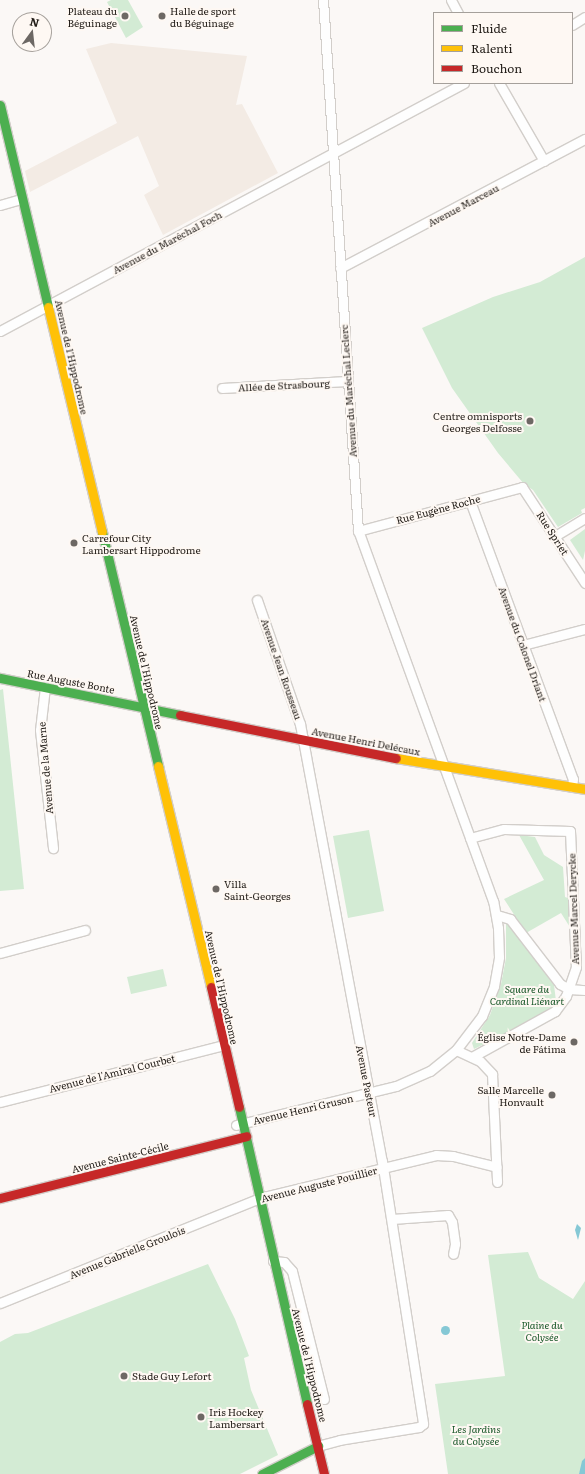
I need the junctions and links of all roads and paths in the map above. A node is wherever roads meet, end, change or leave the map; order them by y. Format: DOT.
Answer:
graph roads {
  1 [pos="323,0"];
  2 [pos="451,0"];
  3 [pos="457,12"];
  4 [pos="585,17"];
  5 [pos="573,23"];
  6 [pos="462,84"];
  7 [pos="500,84"];
  8 [pos="0,105"];
  9 [pos="2,120"];
  10 [pos="0,131"];
  11 [pos="585,139"];
  12 [pos="334,153"];
  13 [pos="544,161"];
  14 [pos="17,200"];
  15 [pos="0,205"];
  16 [pos="340,268"];
  17 [pos="46,307"];
  18 [pos="0,331"];
  19 [pos="347,381"];
  20 [pos="222,388"];
  21 [pos="519,487"];
  22 [pos="470,501"];
  23 [pos="585,518"];
  24 [pos="358,531"];
  25 [pos="555,536"];
  26 [pos="585,583"];
  27 [pos="258,600"];
  28 [pos="585,629"];
  29 [pos="523,645"];
  30 [pos="0,678"];
  31 [pos="45,688"];
  32 [pos="141,706"];
  33 [pos="303,740"];
  34 [pos="444,766"];
  35 [pos="572,787"];
  36 [pos="585,789"];
  37 [pos="470,838"];
  38 [pos="53,848"];
  39 [pos="497,915"];
  40 [pos="85,930"];
  41 [pos="0,953"];
  42 [pos="569,989"];
  43 [pos="585,990"];
  44 [pos="221,1045"];
  45 [pos="456,1050"];
  46 [pos="472,1057"];
  47 [pos="370,1093"];
  48 [pos="0,1102"];
  49 [pos="239,1124"];
  50 [pos="243,1137"];
  51 [pos="497,1167"];
  52 [pos="383,1168"];
  53 [pos="497,1182"];
  54 [pos="0,1198"];
  55 [pos="258,1199"];
  56 [pos="392,1219"];
  57 [pos="453,1254"];
  58 [pos="273,1261"];
  59 [pos="0,1303"];
  60 [pos="324,1399"];
  61 [pos="318,1446"];
  62 [pos="262,1474"];
  63 [pos="324,1474"];
  1 -- 12 [label="street, Avenue du Maréchal Leclerc"];
  2 -- 3 [label="street"];
  4 -- 5 [label="street"];
  6 -- 12 [label="street, Avenue du Maréchal Foch"];
  7 -- 13 [label="street"];
  8 -- 9 [label="main road, Avenue de l'Hippodrome"];
  9 -- 17 [label="main road, Avenue de l'Hippodrome"];
  10 -- 14 [label="main road, Avenue de l'Hippodrome"];
  11 -- 13 [label="street, Avenue Marceau"];
  12 -- 16 [label="street, Avenue du Maréchal Leclerc"];
  12 -- 17 [label="street, Avenue du Maréchal Foch"];
  13 -- 16 [label="street, Avenue Marceau"];
  14 -- 15 [label="street"];
  14 -- 17 [label="main road, Avenue de l'Hippodrome"];
  16 -- 19 [label="street, Avenue du Maréchal Leclerc"];
  17 -- 18 [label="street, Avenue du Maréchal Foch"];
  17 -- 32 [label="main road, Avenue de l'Hippodrome"];
  19 -- 20 [label="street, Allée de Strasbourg"];
  19 -- 24 [label="street, Avenue du Maréchal Leclerc"];
  21 -- 22 [label="street, Rue Eugène Roche"];
  21 -- 25 [label="street, Rue Spriet"];
  22 -- 24 [label="street, Rue Eugène Roche"];
  22 -- 29 [label="street, Avenue du Colonel Driant"];
  23 -- 25 [label="street"];
  24 -- 34 [label="street, Avenue du Maréchal Leclerc"];
  25 -- 26 [label="street, Rue Spriet"];
  27 -- 33 [label="street, Avenue Jean Rousseau"];
  28 -- 29 [label="street"];
  29 -- 35 [label="street, Avenue du Colonel Driant"];
  30 -- 31 [label="main road, Rue Auguste Bonte"];
  31 -- 32 [label="main road, Rue Auguste Bonte"];
  31 -- 38 [label="street, Avenue de la Marne"];
  32 -- 33 [label="main road, Avenue Henri Delécaux"];
  32 -- 44 [label="main road, Avenue de l'Hippodrome"];
  33 -- 34 [label="main road, Avenue Henri Delécaux"];
  33 -- 47 [label="street, Avenue Pasteur"];
  34 -- 35 [label="main road, Avenue Henri Delécaux"];
  34 -- 37 [label="street, Avenue du Maréchal Leclerc"];
  35 -- 36 [label="main road, Avenue Henri Delécaux"];
  37 -- 39 [label="street, Avenue du Maréchal Leclerc"];
  37 -- 42 [label="street, Avenue Marcel Derycke"];
  39 -- 42 [label="street"];
  39 -- 45 [label="street, Avenue Henri Gruson"];
  40 -- 41 [label="street"];
  42 -- 43 [label="street"];
  42 -- 46 [label="street, Avenue Marcel Derycke"];
  44 -- 48 [label="street, Avenue de l'Amiral Courbet"];
  44 -- 49 [label="main road, Avenue de l'Hippodrome"];
  45 -- 46 [label="street"];
  45 -- 47 [label="street, Avenue Henri Gruson"];
  46 -- 51 [label="street"];
  47 -- 49 [label="street, Avenue Henri Gruson"];
  47 -- 52 [label="street, Avenue Pasteur"];
  49 -- 50 [label="main road, Avenue de l'Hippodrome"];
  50 -- 54 [label="main road, Avenue Sainte-Cécile"];
  50 -- 55 [label="main road, Avenue de l'Hippodrome"];
  51 -- 52 [label="street, Avenue Auguste Pouillier"];
  51 -- 53 [label="street"];
  52 -- 55 [label="street, Avenue Auguste Pouillier"];
  52 -- 56 [label="street, Avenue Pasteur"];
  55 -- 58 [label="main road, Avenue de l'Hippodrome"];
  55 -- 59 [label="street, Avenue Gabrielle Groulois"];
  56 -- 57 [label="street"];
  56 -- 61 [label="street, Avenue Pasteur"];
  58 -- 60 [label="street, Avenue de l'Hippodrome"];
  58 -- 61 [label="main road, Avenue de l'Hippodrome"];
  61 -- 62 [label="main road"];
  61 -- 63 [label="main road, Avenue de l'Hippodrome"];
}
